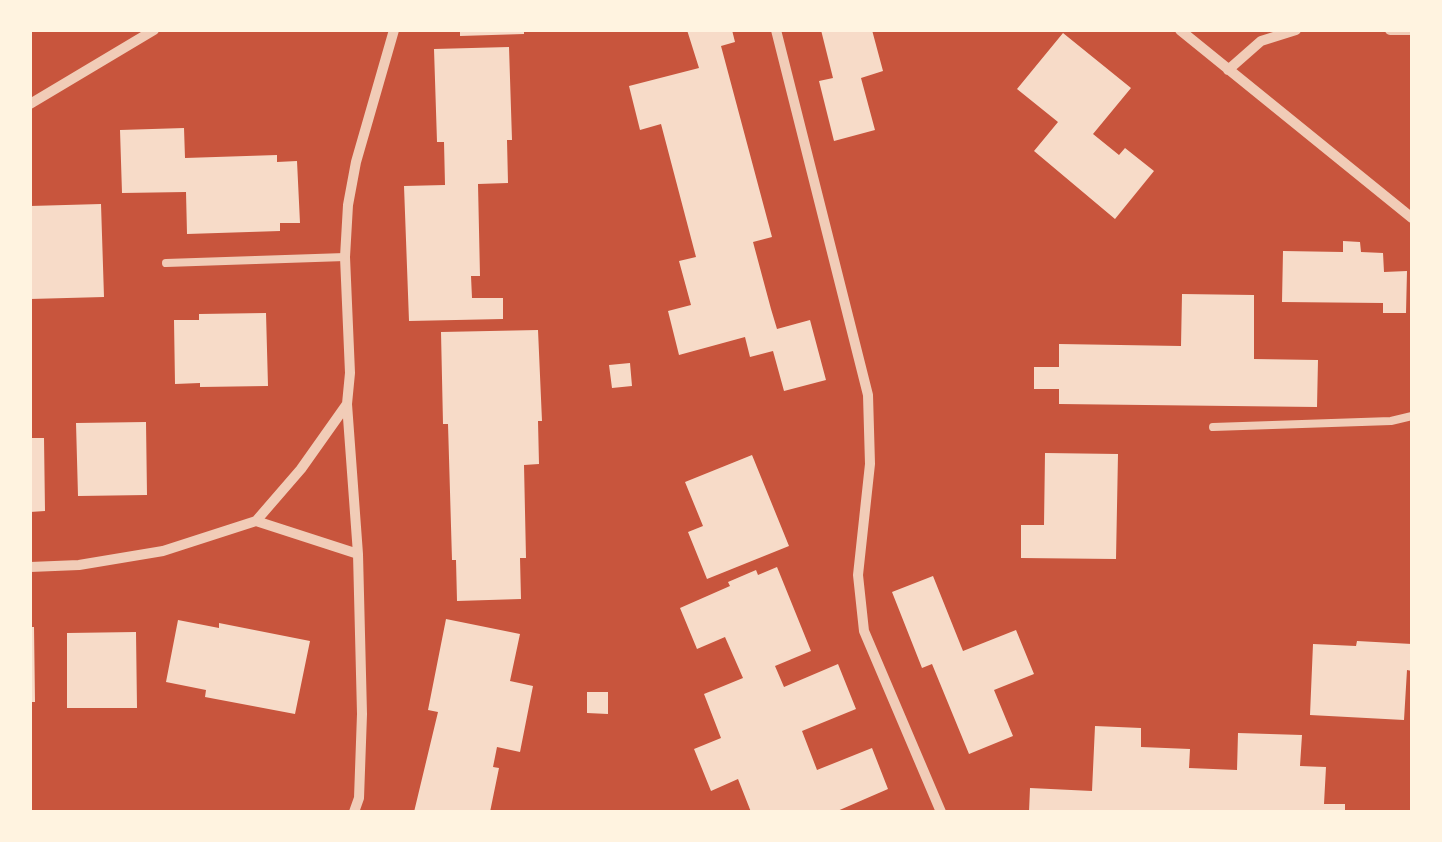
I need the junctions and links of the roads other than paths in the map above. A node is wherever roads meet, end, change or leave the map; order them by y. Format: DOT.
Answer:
graph roads {
  1 [pos="154,30"];
  2 [pos="394,30"];
  3 [pos="776,30"];
  4 [pos="1180,30"];
  5 [pos="1296,30"];
  6 [pos="1390,30"];
  7 [pos="1412,30"];
  8 [pos="1228,70"];
  9 [pos="30,104"];
  10 [pos="1412,218"];
  11 [pos="345,257"];
  12 [pos="166,263"];
  13 [pos="348,404"];
  14 [pos="1412,416"];
  15 [pos="1213,426"];
  16 [pos="256,521"];
  17 [pos="358,554"];
  18 [pos="30,567"];
  19 [pos="354,812"];
  20 [pos="940,812"];
  1 -- 9 [label="street"];
  2 -- 11 [label="street"];
  3 -- 20 [label="street"];
  4 -- 8 [label="street"];
  5 -- 8 [label="street"];
  6 -- 7 [label="street"];
  8 -- 10 [label="street"];
  11 -- 12 [label="lane"];
  11 -- 13 [label="street"];
  13 -- 16 [label="street"];
  13 -- 17 [label="street"];
  14 -- 15 [label="lane"];
  16 -- 17 [label="street"];
  16 -- 18 [label="street"];
  17 -- 19 [label="street"];
}
